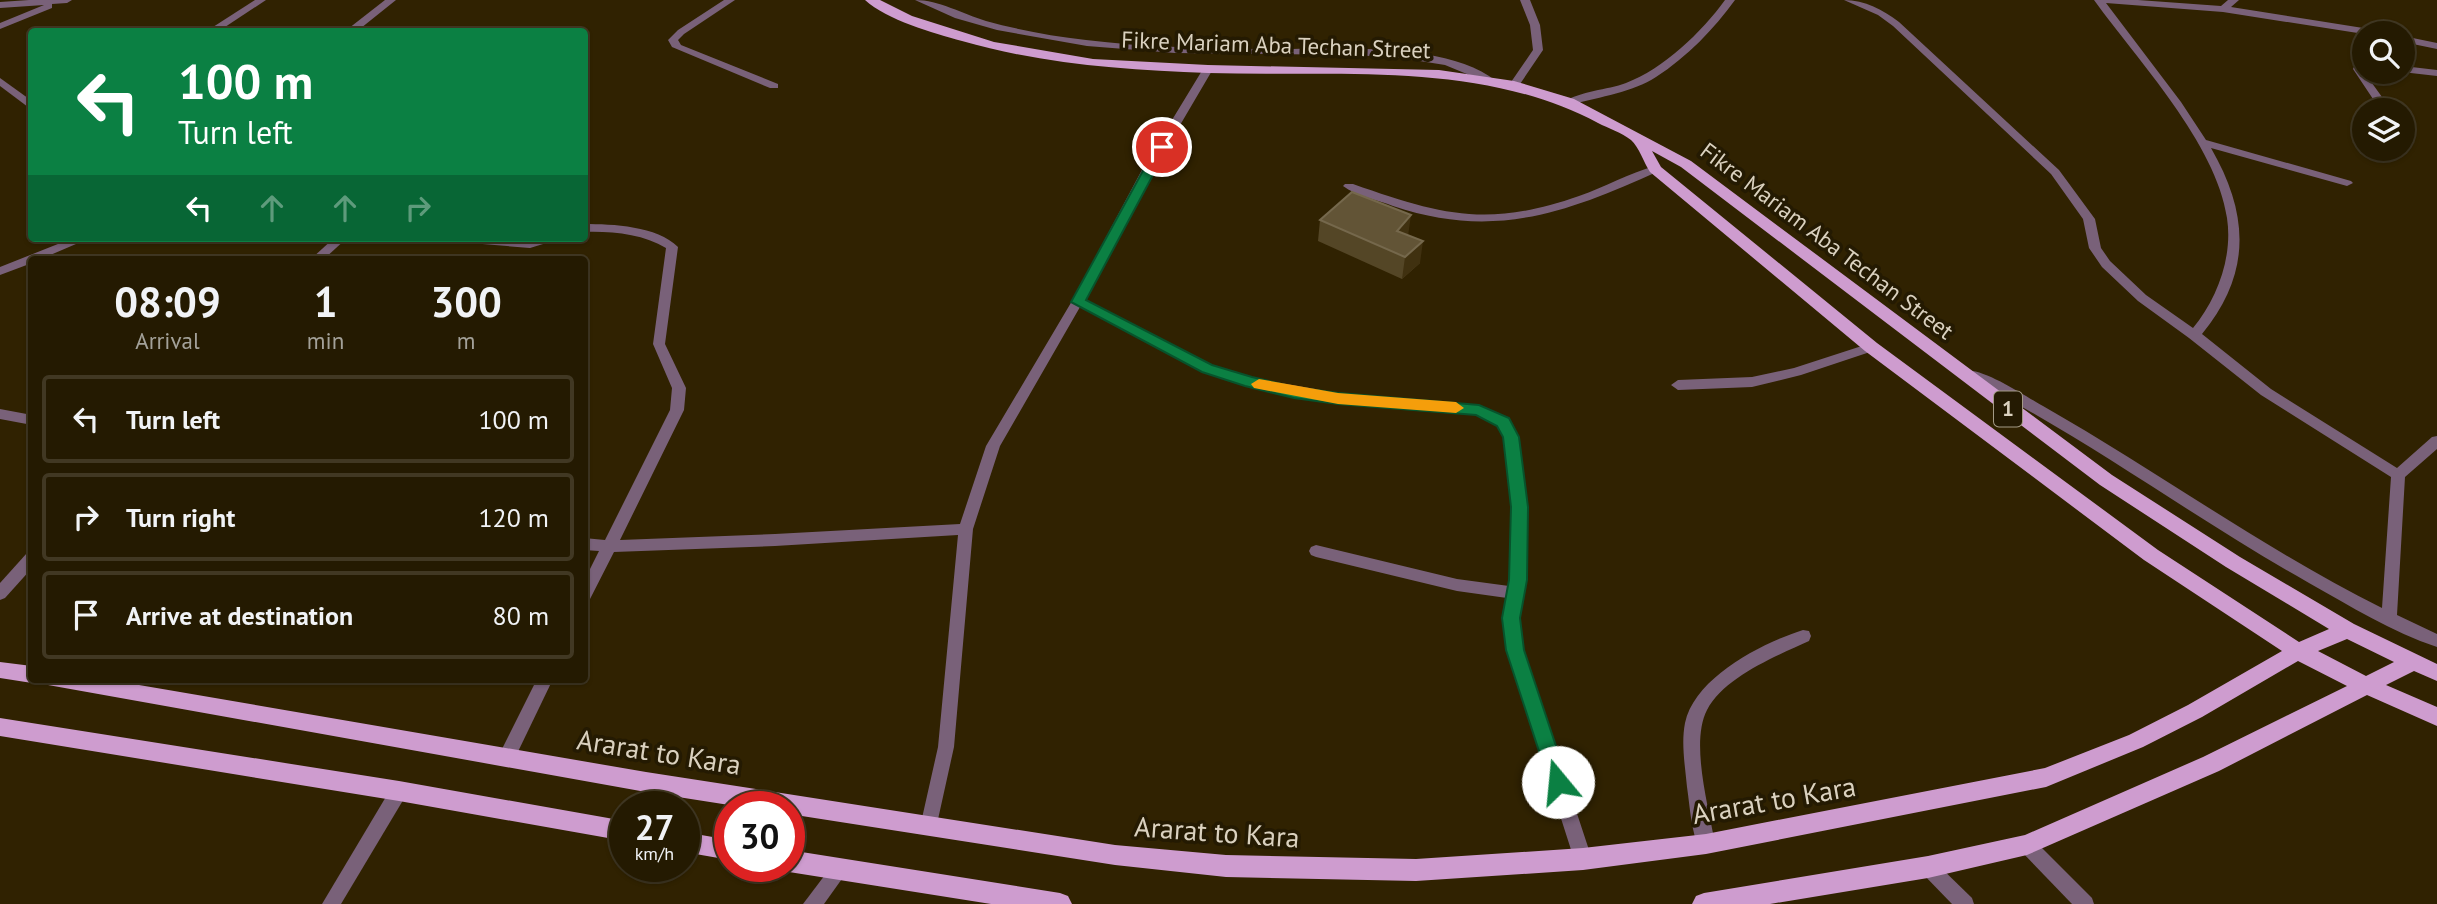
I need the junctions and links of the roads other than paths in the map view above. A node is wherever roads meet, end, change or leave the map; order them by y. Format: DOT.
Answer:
graph roads {
  1 [pos="261,0"];
  2 [pos="391,0"];
  3 [pos="730,0"];
  4 [pos="871,0"];
  5 [pos="920,0"];
  6 [pos="1525,0"];
  7 [pos="1730,0"];
  8 [pos="1849,0"];
  9 [pos="2099,0"];
  10 [pos="2234,0"];
  11 [pos="64,1"];
  12 [pos="0,5"];
  13 [pos="2223,9"];
  14 [pos="0,26"];
  15 [pos="218,28"];
  16 [pos="354,28"];
  17 [pos="2352,29"];
  18 [pos="2415,41"];
  19 [pos="2437,46"];
  20 [pos="1208,69"];
  21 [pos="2415,70"];
  22 [pos="2437,73"];
  23 [pos="0,81"];
  24 [pos="1492,81"];
  25 [pos="2368,84"];
  26 [pos="1514,85"];
  27 [pos="774,86"];
  28 [pos="2377,97"];
  29 [pos="1569,102"];
  30 [pos="28,104"];
  31 [pos="1639,141"];
  32 [pos="2204,143"];
  33 [pos="1655,169"];
  34 [pos="2347,183"];
  35 [pos="1349,186"];
  36 [pos="588,228"];
  37 [pos="74,242"];
  38 [pos="336,242"];
  39 [pos="506,242"];
  40 [pos="536,242"];
  41 [pos="38,256"];
  42 [pos="320,256"];
  43 [pos="28,260"];
  44 [pos="0,271"];
  45 [pos="1078,302"];
  46 [pos="2194,335"];
  47 [pos="1871,348"];
  48 [pos="1948,363"];
  49 [pos="1678,386"];
  50 [pos="0,414"];
  51 [pos="28,419"];
  52 [pos="2437,441"];
  53 [pos="2398,475"];
  54 [pos="966,529"];
  55 [pos="588,544"];
  56 [pos="609,546"];
  57 [pos="1316,551"];
  58 [pos="28,562"];
  59 [pos="588,589"];
  60 [pos="1515,593"];
  61 [pos="0,594"];
  62 [pos="2389,619"];
  63 [pos="2347,630"];
  64 [pos="1803,636"];
  65 [pos="2437,641"];
  66 [pos="2298,650"];
  67 [pos="2412,663"];
  68 [pos="0,670"];
  69 [pos="2437,673"];
  70 [pos="28,674"];
  71 [pos="78,683"];
  72 [pos="543,683"];
  73 [pos="2365,685"];
  74 [pos="2437,717"];
  75 [pos="0,727"];
  76 [pos="507,757"];
  77 [pos="399,791"];
  78 [pos="714,793"];
  79 [pos="805,808"];
  80 [pos="929,827"];
  81 [pos="609,828"];
  82 [pos="1706,844"];
  83 [pos="2027,845"];
  84 [pos="1583,859"];
  85 [pos="805,864"];
  86 [pos="1928,867"];
  87 [pos="840,869"];
  88 [pos="1959,903"];
  89 [pos="331,904"];
  90 [pos="812,904"];
  91 [pos="1060,904"];
  92 [pos="1704,904"];
  93 [pos="2085,904"];
  1 -- 15 [label="street"];
  2 -- 16 [label="street"];
  3 -- 27 [label="street"];
  4 -- 20 [label="main road, Fikre Mariam Aba Techan Street"];
  5 -- 24 [label="street"];
  6 -- 26 [label="street"];
  7 -- 29 [label="street"];
  8 -- 46 [label="street"];
  9 -- 13 [label="street"];
  9 -- 32 [label="street"];
  10 -- 13 [label="street"];
  11 -- 12 [label="street"];
  11 -- 14 [label="street"];
  13 -- 17 [label="street"];
  18 -- 19 [label="street"];
  20 -- 24 [label="main road, Fikre Mariam Aba Techan Street"];
  20 -- 45 [label="street"];
  21 -- 22 [label="street"];
  23 -- 30 [label="street"];
  24 -- 26 [label="main road, Fikre Mariam Aba Techan Street"];
  25 -- 28 [label="street"];
  26 -- 29 [label="main road, Fikre Mariam Aba Techan Street"];
  29 -- 31 [label="main road, Fikre Mariam Aba Techan Street"];
  31 -- 33 [label="main road"];
  31 -- 48 [label="main road, Fikre Mariam Aba Techan Street / 1"];
  32 -- 34 [label="street"];
  32 -- 46 [label="street"];
  33 -- 35 [label="street"];
  33 -- 47 [label="main road, Fikre Mariam Aba Techan Street / 1"];
  36 -- 56 [label="street"];
  37 -- 41 [label="street"];
  38 -- 42 [label="street"];
  39 -- 40 [label="street"];
  43 -- 44 [label="street"];
  45 -- 54 [label="street"];
  45 -- 60 [label="street"];
  46 -- 53 [label="street"];
  47 -- 49 [label="street"];
  47 -- 66 [label="main road, Fikre Mariam Aba Techan Street / 1"];
  48 -- 62 [label="street"];
  48 -- 63 [label="main road, Fikre Mariam Aba Techan Street / 1"];
  50 -- 51 [label="street"];
  52 -- 53 [label="street"];
  53 -- 62 [label="street"];
  54 -- 56 [label="street"];
  54 -- 80 [label="street"];
  55 -- 56 [label="street"];
  56 -- 59 [label="street"];
  57 -- 60 [label="street"];
  58 -- 61 [label="street"];
  60 -- 84 [label="street"];
  62 -- 65 [label="street"];
  63 -- 66 [label="main road, Ararat to Kara"];
  63 -- 67 [label="main road, Fikre Mariam Aba Techan Street / 1"];
  64 -- 82 [label="street"];
  66 -- 73 [label="main road, Fikre Mariam Aba Techan Street / 1"];
  66 -- 82 [label="main road, Ararat to Kara"];
  67 -- 69 [label="main road, Fikre Mariam Aba Techan Street / 1"];
  67 -- 73 [label="main road"];
  68 -- 70 [label="main road"];
  71 -- 76 [label="main road, Ararat to Kara"];
  72 -- 76 [label="street"];
  73 -- 74 [label="main road, Fikre Mariam Aba Techan Street / 1"];
  73 -- 83 [label="main road"];
  75 -- 77 [label="main road"];
  76 -- 78 [label="main road, Ararat to Kara"];
  77 -- 81 [label="main road"];
  77 -- 89 [label="street"];
  79 -- 80 [label="main road, Ararat to Kara"];
  80 -- 84 [label="main road, Ararat to Kara"];
  82 -- 84 [label="main road, Ararat to Kara"];
  83 -- 86 [label="main road"];
  83 -- 93 [label="street"];
  85 -- 87 [label="main road"];
  86 -- 88 [label="street"];
  86 -- 92 [label="main road"];
  87 -- 90 [label="street"];
  87 -- 91 [label="main road"];
}
